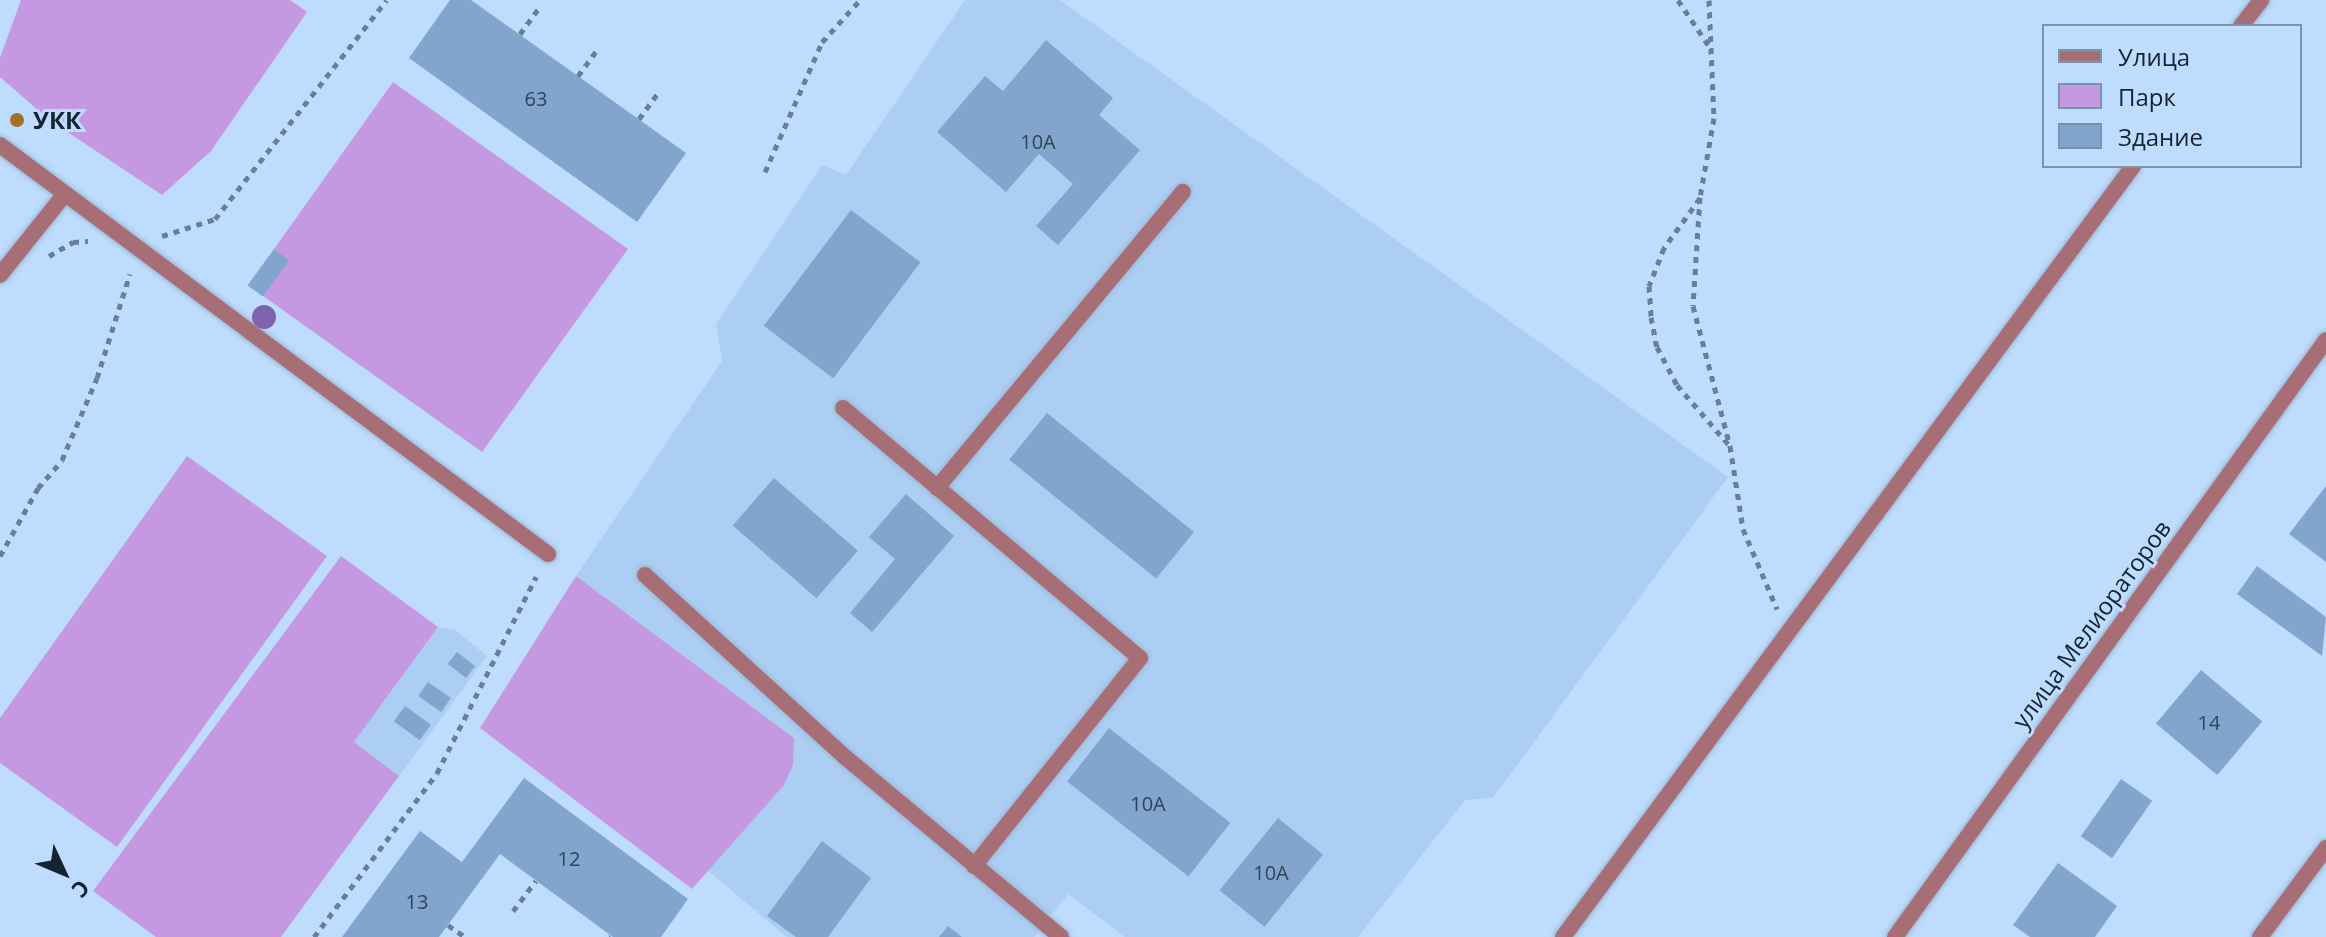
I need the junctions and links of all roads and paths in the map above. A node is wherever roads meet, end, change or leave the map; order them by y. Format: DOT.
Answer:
graph roads {
  1 [pos="387,0"];
  2 [pos="860,0"];
  3 [pos="1678,0"];
  4 [pos="1709,0"];
  5 [pos="2261,0"];
  6 [pos="538,9"];
  7 [pos="2243,24"];
  8 [pos="520,34"];
  9 [pos="1711,50"];
  10 [pos="596,51"];
  11 [pos="578,76"];
  12 [pos="657,94"];
  13 [pos="639,119"];
  14 [pos="0,145"];
  15 [pos="2132,168"];
  16 [pos="765,172"];
  17 [pos="1183,192"];
  18 [pos="65,194"];
  19 [pos="1700,197"];
  20 [pos="128,241"];
  21 [pos="143,253"];
  22 [pos="43,259"];
  23 [pos="0,275"];
  24 [pos="2326,340"];
  25 [pos="843,408"];
  26 [pos="1730,446"];
  27 [pos="937,488"];
  28 [pos="548,554"];
  29 [pos="0,556"];
  30 [pos="645,575"];
  31 [pos="1787,631"];
  32 [pos="2326,848"];
  33 [pos="974,866"];
  34 [pos="536,881"];
  35 [pos="513,911"];
  36 [pos="448,925"];
  37 [pos="314,937"];
  38 [pos="465,937"];
  39 [pos="1061,937"];
  40 [pos="1563,937"];
  41 [pos="1895,937"];
  42 [pos="2260,937"];
  1 -- 21 [label="path"];
  2 -- 16 [label="path"];
  3 -- 9 [label="path"];
  4 -- 9 [label="path"];
  5 -- 7 [label="street"];
  6 -- 8 [label="path"];
  9 -- 19 [label="path"];
  10 -- 11 [label="path"];
  12 -- 13 [label="path"];
  14 -- 18 [label="street"];
  15 -- 31 [label="street"];
  17 -- 27 [label="street"];
  18 -- 20 [label="street"];
  18 -- 23 [label="street"];
  19 -- 26 [label="path"];
  19 -- 26 [label="path"];
  20 -- 21 [label="street"];
  20 -- 22 [label="path"];
  21 -- 28 [label="street"];
  21 -- 29 [label="path"];
  24 -- 41 [label="street, улица Мелиораторов"];
  25 -- 27 [label="street"];
  26 -- 31 [label="path"];
  27 -- 33 [label="street"];
  28 -- 37 [label="path"];
  30 -- 33 [label="street"];
  31 -- 40 [label="street"];
  32 -- 42 [label="street"];
  33 -- 39 [label="street"];
  34 -- 35 [label="path"];
  36 -- 38 [label="path"];
}
